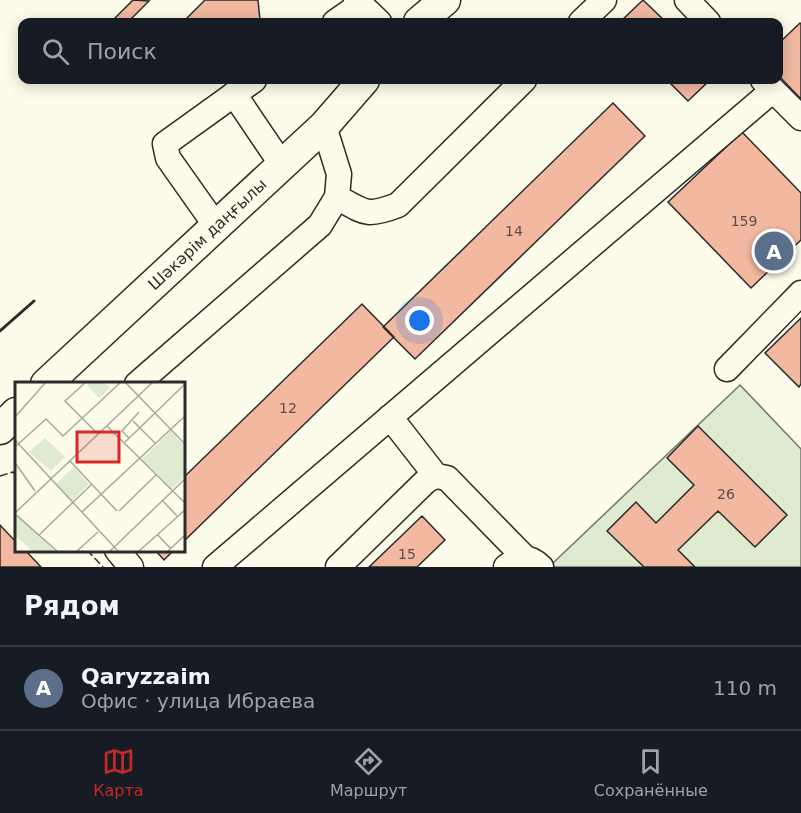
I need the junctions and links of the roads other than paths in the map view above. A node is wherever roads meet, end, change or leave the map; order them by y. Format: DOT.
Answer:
graph roads {
  1 [pos="445,0"];
  2 [pos="604,0"];
  3 [pos="687,0"];
  4 [pos="358,2"];
  5 [pos="340,18"];
  6 [pos="376,18"];
  7 [pos="424,18"];
  8 [pos="585,18"];
  9 [pos="704,18"];
  10 [pos="248,84"];
  11 [pos="361,84"];
  12 [pos="520,84"];
  13 [pos="768,85"];
  14 [pos="234,94"];
  15 [pos="801,118"];
  16 [pos="324,126"];
  17 [pos="282,165"];
  18 [pos="337,197"];
  19 [pos="216,226"];
  20 [pos="801,293"];
  21 [pos="727,369"];
  22 [pos="48,382"];
  23 [pos="139,382"];
  24 [pos="15,414"];
  25 [pos="390,417"];
  26 [pos="0,429"];
  27 [pos="436,476"];
  28 [pos="119,552"];
  29 [pos="521,563"];
  30 [pos="131,567"];
  31 [pos="215,567"];
  32 [pos="338,567"];
  1 -- 7 [label="main road"];
  2 -- 8 [label="street"];
  3 -- 9 [label="street"];
  4 -- 5 [label="street"];
  4 -- 6 [label="street"];
  10 -- 14 [label="street"];
  11 -- 16 [label="main road, Шәкәрім даңғылы"];
  12 -- 18 [label="street"];
  13 -- 15 [label="street"];
  13 -- 25 [label="street"];
  14 -- 17 [label="street"];
  14 -- 19 [label="street"];
  16 -- 17 [label="main road, Шәкәрім даңғылы"];
  16 -- 18 [label="street"];
  17 -- 19 [label="main road, Шәкәрім даңғылы"];
  18 -- 23 [label="street"];
  19 -- 22 [label="main road, Шәкәрім даңғылы"];
  20 -- 21 [label="street"];
  24 -- 26 [label="main road"];
  25 -- 27 [label="street"];
  25 -- 31 [label="street"];
  27 -- 29 [label="street"];
  27 -- 32 [label="street"];
  28 -- 30 [label="street"];
}
